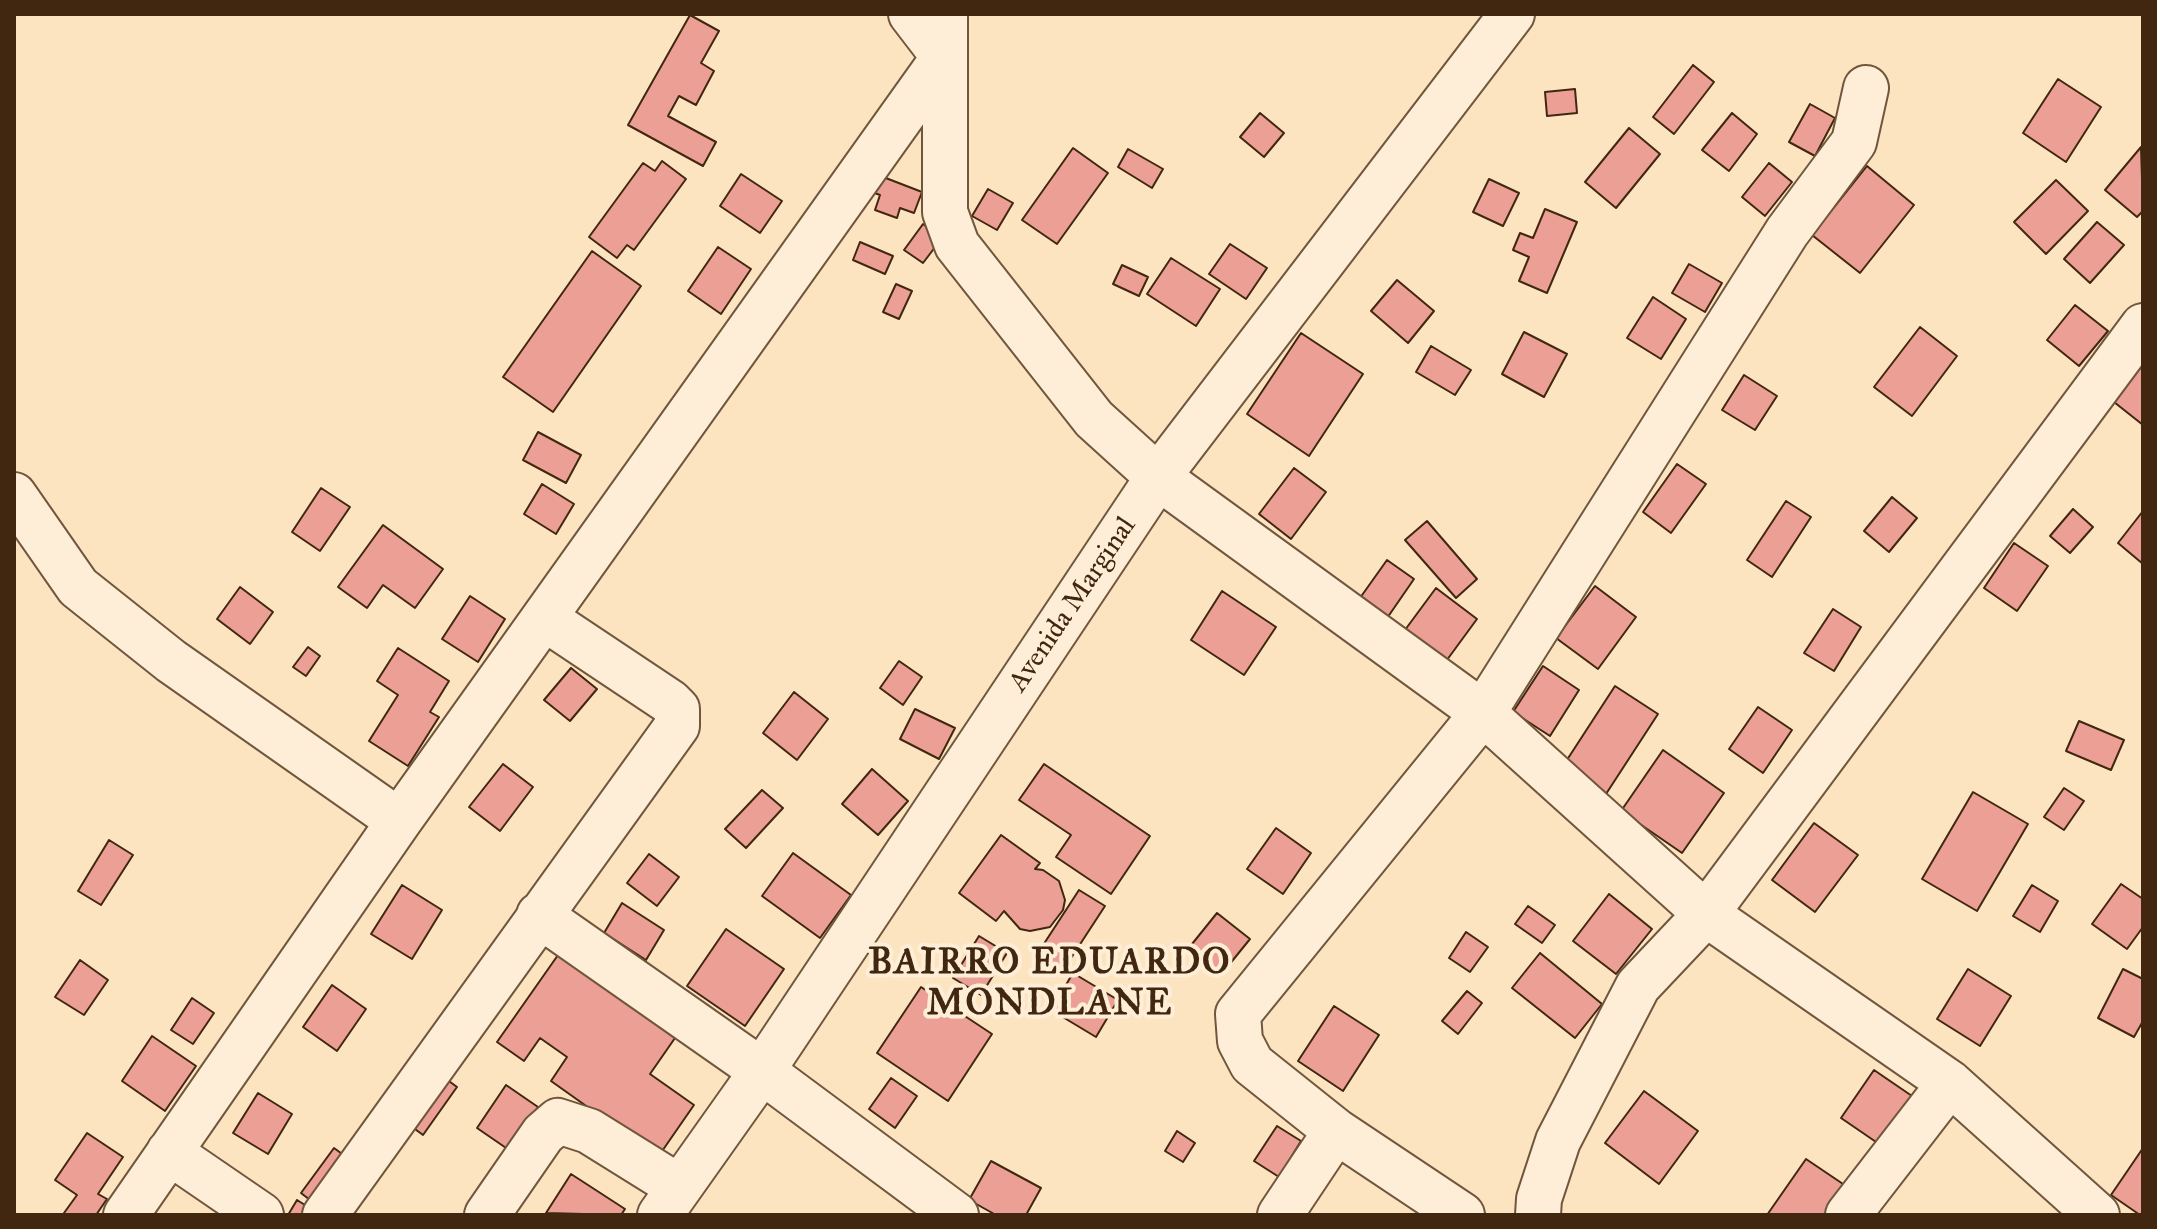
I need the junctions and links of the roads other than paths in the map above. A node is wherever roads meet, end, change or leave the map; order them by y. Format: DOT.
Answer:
graph roads {
  1 [pos="911,14"];
  2 [pos="945,14"];
  3 [pos="1512,14"];
  4 [pos="944,57"];
  5 [pos="1866,88"];
  6 [pos="2141,334"];
  7 [pos="1158,477"];
  8 [pos="14,495"];
  9 [pos="544,618"];
  10 [pos="1483,713"];
  11 [pos="399,821"];
  12 [pos="1706,914"];
  13 [pos="539,915"];
  14 [pos="762,1071"];
  15 [pos="1950,1083"];
  16 [pos="1336,1131"];
  17 [pos="169,1152"];
  18 [pos="670,1201"];
  19 [pos="126,1215"];
  20 [pos="261,1215"];
  21 [pos="325,1215"];
  22 [pos="487,1215"];
  23 [pos="956,1215"];
  24 [pos="1280,1215"];
  25 [pos="1462,1215"];
  26 [pos="1538,1215"];
  27 [pos="1848,1215"];
  28 [pos="2097,1215"];
  1 -- 4 [label="street"];
  2 -- 4 [label="street"];
  3 -- 7 [label="street, Avenida Marginal"];
  4 -- 7 [label="street"];
  4 -- 9 [label="street"];
  5 -- 10 [label="street"];
  6 -- 12 [label="street"];
  7 -- 10 [label="street"];
  7 -- 14 [label="street, Avenida Marginal"];
  8 -- 11 [label="street"];
  9 -- 11 [label="street"];
  9 -- 13 [label="street"];
  10 -- 12 [label="street"];
  10 -- 16 [label="street"];
  11 -- 17 [label="street"];
  12 -- 15 [label="street"];
  12 -- 26 [label="street"];
  13 -- 14 [label="street"];
  13 -- 21 [label="street"];
  14 -- 18 [label="street, Avenida Marginal"];
  14 -- 23 [label="street"];
  15 -- 27 [label="street"];
  15 -- 28 [label="street"];
  16 -- 24 [label="street"];
  16 -- 25 [label="street"];
  17 -- 19 [label="street"];
  17 -- 20 [label="street"];
  18 -- 22 [label="street"];
}
